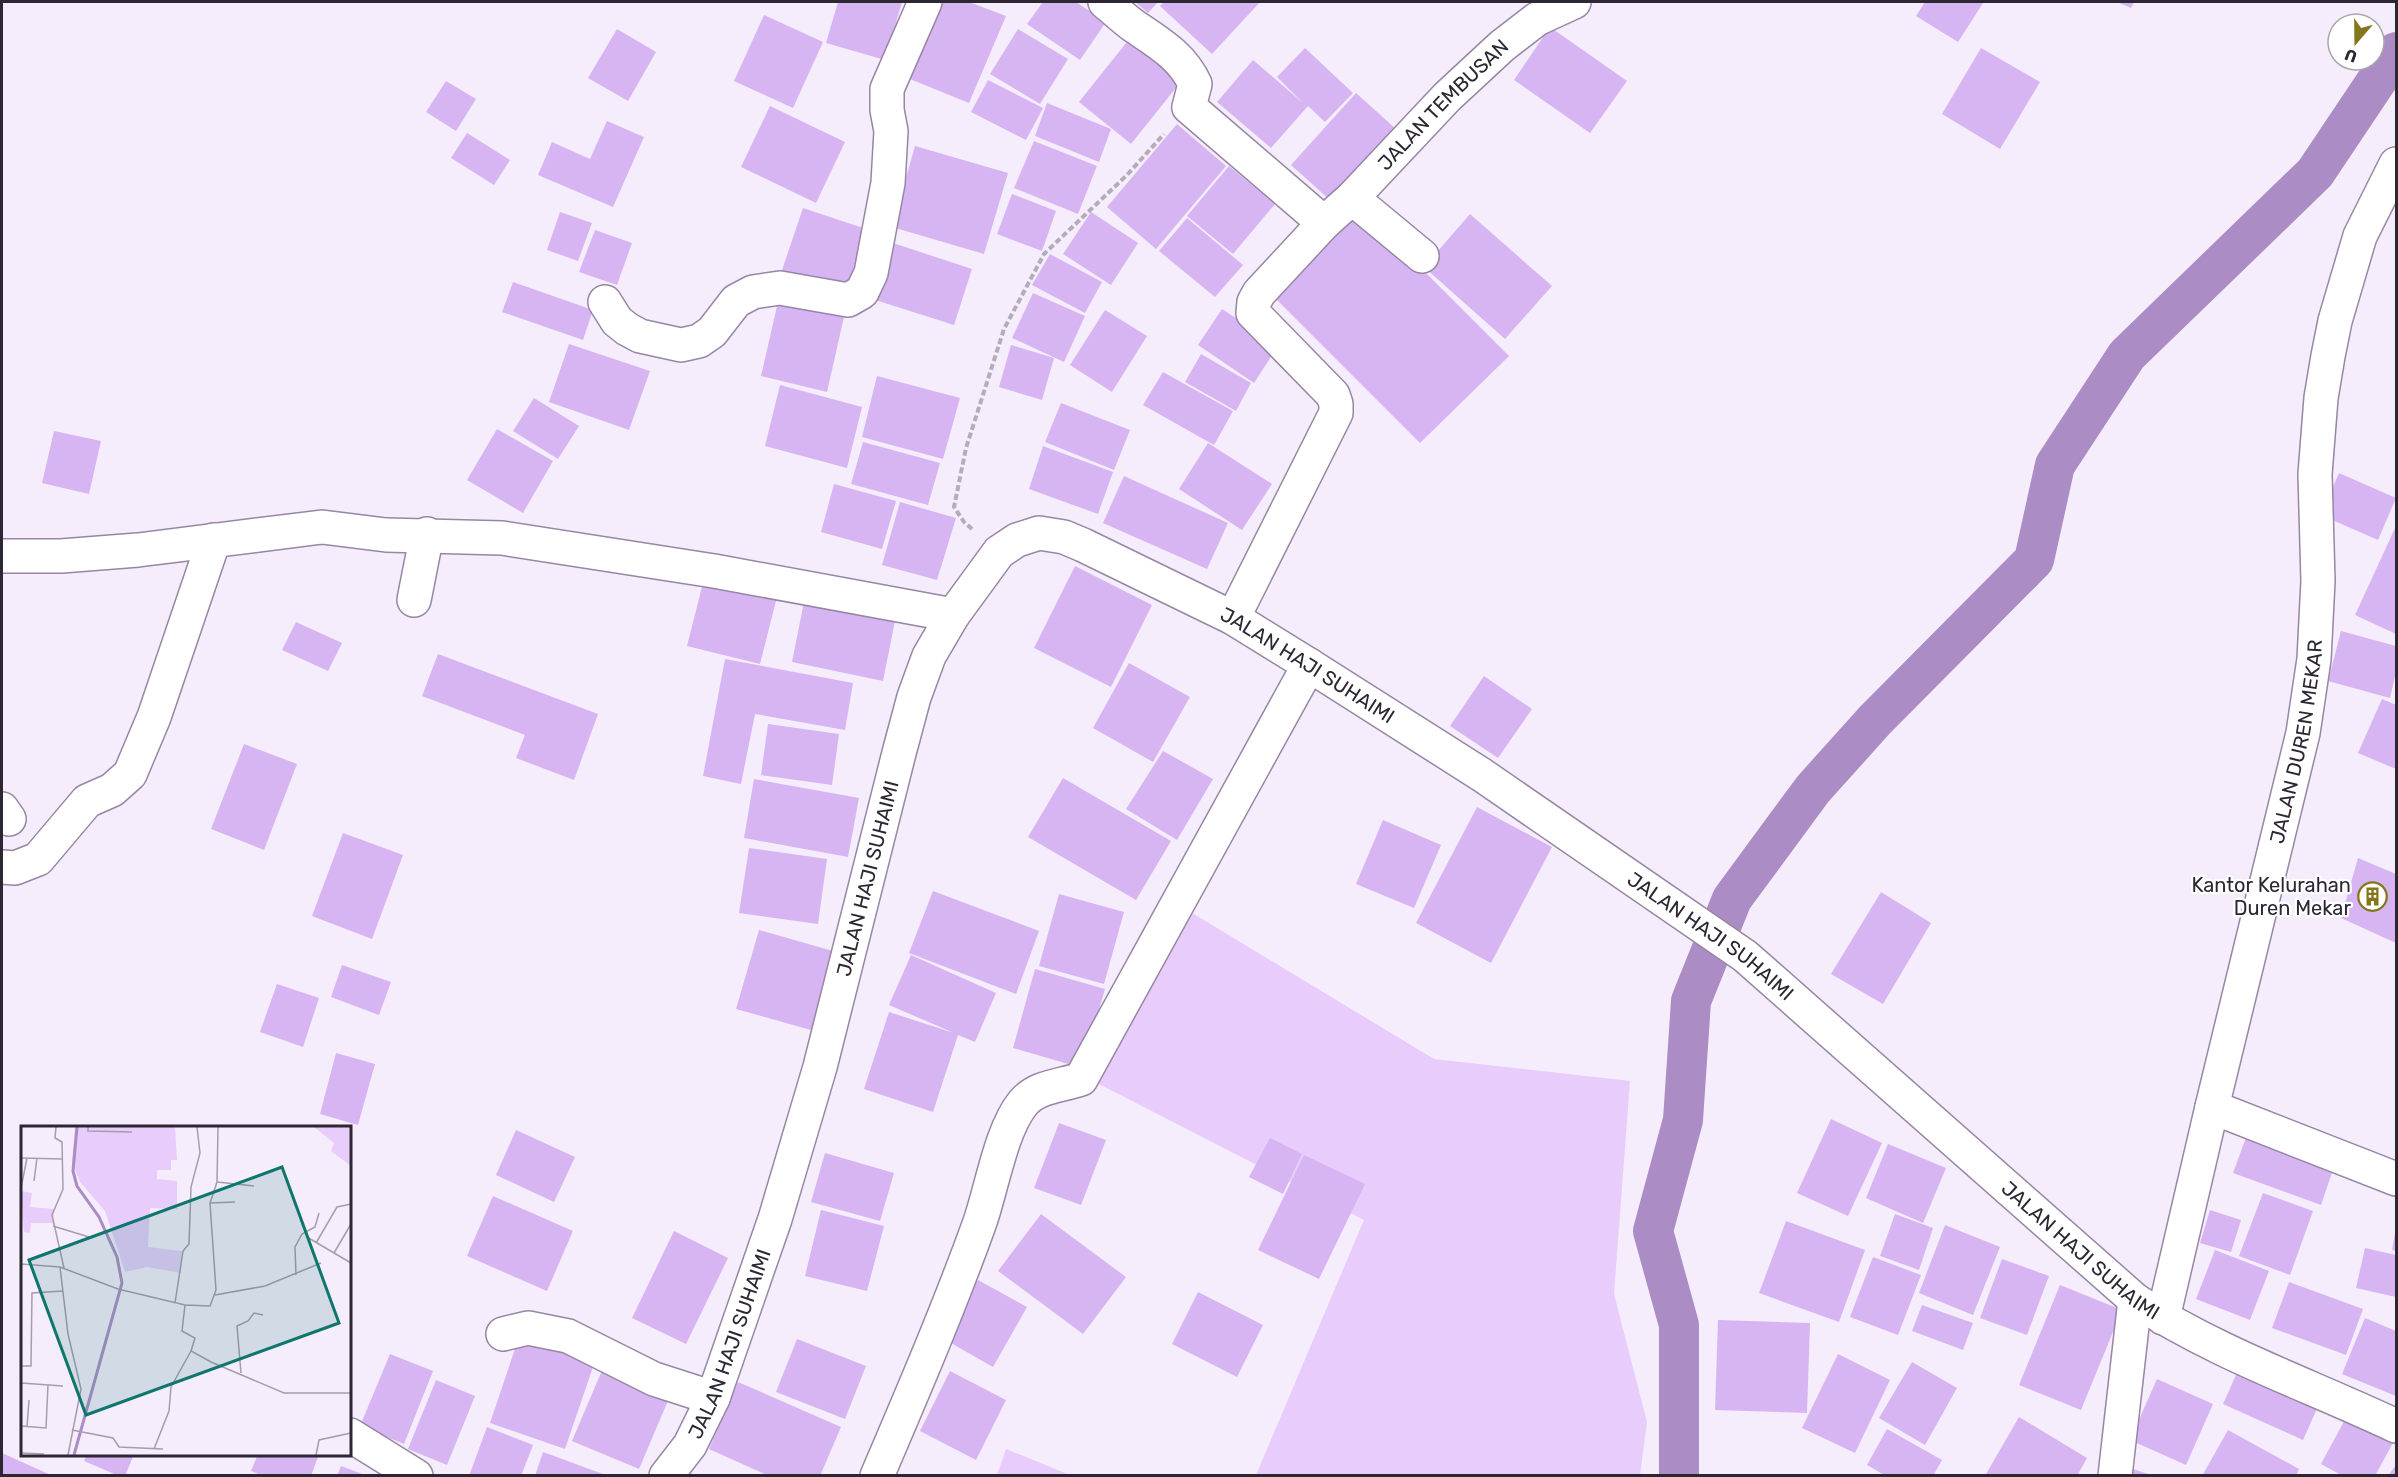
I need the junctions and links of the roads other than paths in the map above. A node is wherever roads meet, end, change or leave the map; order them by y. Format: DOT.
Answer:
graph roads {
  1 [pos="924,2"];
  2 [pos="1105,2"];
  3 [pos="1574,2"];
  4 [pos="2397,164"];
  5 [pos="1352,198"];
  6 [pos="1324,223"];
  7 [pos="1422,256"];
  8 [pos="605,302"];
  9 [pos="427,534"];
  10 [pos="214,540"];
  11 [pos="2,556"];
  12 [pos="414,600"];
  13 [pos="953,615"];
  14 [pos="1233,618"];
  15 [pos="1309,665"];
  16 [pos="2,867"];
  17 [pos="2212,1107"];
  18 [pos="2397,1179"];
  19 [pos="2135,1300"];
  20 [pos="2163,1318"];
  21 [pos="502,1334"];
  22 [pos="713,1398"];
  23 [pos="2397,1426"];
  24 [pos="351,1436"];
  25 [pos="416,1476"];
  26 [pos="666,1476"];
  27 [pos="877,1476"];
  28 [pos="2115,1476"];
  1 -- 8 [label="street"];
  2 -- 6 [label="street"];
  3 -- 5 [label="street, JALAN TEMBUSAN"];
  4 -- 17 [label="street, JALAN DUREN MEKAR"];
  5 -- 6 [label="street, JALAN TEMBUSAN"];
  5 -- 7 [label="street"];
  6 -- 14 [label="street, JALAN TEMBUSAN"];
  9 -- 10 [label="street"];
  9 -- 12 [label="street"];
  9 -- 13 [label="street"];
  10 -- 11 [label="street"];
  10 -- 16 [label="street"];
  13 -- 14 [label="street, JALAN HAJI SUHAIMI"];
  13 -- 22 [label="street, JALAN HAJI SUHAIMI"];
  14 -- 15 [label="street, JALAN HAJI SUHAIMI"];
  15 -- 19 [label="street, JALAN HAJI SUHAIMI"];
  15 -- 27 [label="street"];
  17 -- 18 [label="street"];
  17 -- 20 [label="street, JALAN DUREN MEKAR"];
  19 -- 20 [label="street, JALAN HAJI SUHAIMI"];
  19 -- 28 [label="street"];
  20 -- 23 [label="street, JALAN HAJI SUHAIMI"];
  21 -- 22 [label="street"];
  22 -- 26 [label="street, JALAN HAJI SUHAIMI"];
  24 -- 25 [label="street"];
}
